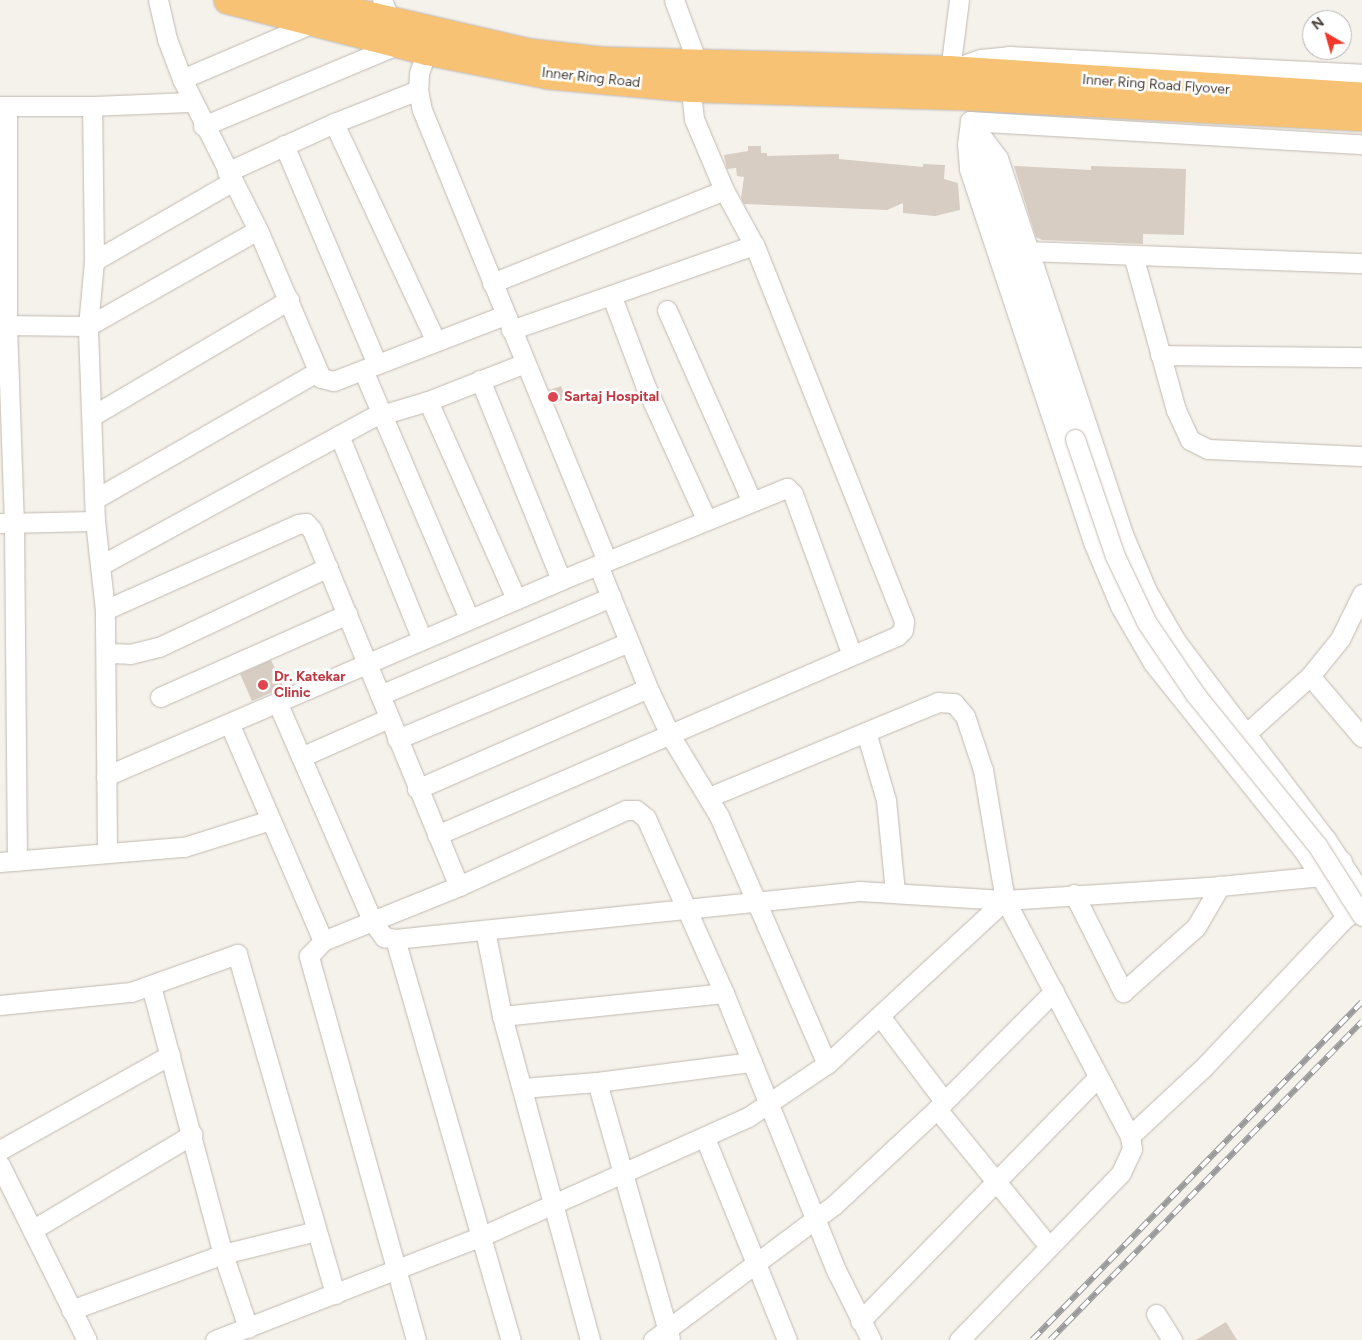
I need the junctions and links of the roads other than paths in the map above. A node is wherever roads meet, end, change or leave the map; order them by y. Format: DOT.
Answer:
graph roads {
  1 [pos="158,0"];
  2 [pos="228,0"];
  3 [pos="300,0"];
  4 [pos="674,0"];
  5 [pos="959,0"];
  6 [pos="391,21"];
  7 [pos="314,23"];
  8 [pos="427,51"];
  9 [pos="698,62"];
  10 [pos="950,70"];
  11 [pos="1362,74"];
  12 [pos="182,79"];
  13 [pos="991,85"];
  14 [pos="691,88"];
  15 [pos="418,90"];
  16 [pos="962,96"];
  17 [pos="1362,97"];
  18 [pos="192,102"];
  19 [pos="4,106"];
  20 [pos="92,106"];
  21 [pos="1362,117"];
  22 [pos="970,121"];
  23 [pos="334,123"];
  24 [pos="204,126"];
  25 [pos="1362,144"];
  26 [pos="284,145"];
  27 [pos="230,177"];
  28 [pos="724,190"];
  29 [pos="258,230"];
  30 [pos="754,245"];
  31 [pos="1030,251"];
  32 [pos="1133,255"];
  33 [pos="94,260"];
  34 [pos="1362,263"];
  35 [pos="492,283"];
  36 [pos="612,297"];
  37 [pos="289,300"];
  38 [pos="666,310"];
  39 [pos="508,322"];
  40 [pos="4,325"];
  41 [pos="88,326"];
  42 [pos="435,340"];
  43 [pos="1160,355"];
  44 [pos="1362,357"];
  45 [pos="525,363"];
  46 [pos="370,367"];
  47 [pos="318,372"];
  48 [pos="480,380"];
  49 [pos="428,401"];
  50 [pos="382,415"];
  51 [pos="92,416"];
  52 [pos="339,436"];
  53 [pos="1362,456"];
  54 [pos="95,499"];
  55 [pos="751,500"];
  56 [pos="706,519"];
  57 [pos="95,521"];
  58 [pos="7,523"];
  59 [pos="603,563"];
  60 [pos="101,565"];
  61 [pos="328,567"];
  62 [pos="561,580"];
  63 [pos="1362,594"];
  64 [pos="611,597"];
  65 [pos="516,599"];
  66 [pos="105,610"];
  67 [pos="347,614"];
  68 [pos="469,619"];
  69 [pos="422,639"];
  70 [pos="629,642"];
  71 [pos="107,653"];
  72 [pos="852,655"];
  73 [pos="368,666"];
  74 [pos="1310,676"];
  75 [pos="648,688"];
  76 [pos="380,695"];
  77 [pos="160,698"];
  78 [pos="278,704"];
  79 [pos="389,718"];
  80 [pos="230,725"];
  81 [pos="866,732"];
  82 [pos="1247,734"];
  83 [pos="670,735"];
  84 [pos="1362,737"];
  85 [pos="397,739"];
  86 [pos="1224,753"];
  87 [pos="301,757"];
  88 [pos="106,776"];
  89 [pos="417,789"];
  90 [pos="709,797"];
  91 [pos="270,820"];
  92 [pos="437,835"];
  93 [pos="107,852"];
  94 [pos="8,861"];
  95 [pos="1342,861"];
  96 [pos="1322,876"];
  97 [pos="459,886"];
  98 [pos="1220,886"];
  99 [pos="896,892"];
  100 [pos="1074,894"];
  101 [pos="1362,894"];
  102 [pos="1005,900"];
  103 [pos="758,902"];
  104 [pos="1362,907"];
  105 [pos="689,911"];
  106 [pos="1354,916"];
  107 [pos="373,922"];
  108 [pos="484,930"];
  109 [pos="395,939"];
  110 [pos="323,941"];
  111 [pos="150,986"];
  112 [pos="1054,991"];
  113 [pos="724,993"];
  114 [pos="0,1005"];
  115 [pos="502,1016"];
  116 [pos="880,1016"];
  117 [pos="170,1055"];
  118 [pos="752,1062"];
  119 [pos="827,1064"];
  120 [pos="1098,1076"];
  121 [pos="597,1082"];
  122 [pos="522,1088"];
  123 [pos="769,1104"];
  124 [pos="941,1105"];
  125 [pos="193,1134"];
  126 [pos="1130,1136"];
  127 [pos="706,1138"];
  128 [pos="0,1150"];
  129 [pos="0,1165"];
  130 [pos="624,1175"];
  131 [pos="994,1180"];
  132 [pos="553,1206"];
  133 [pos="816,1220"];
  134 [pos="32,1230"];
  135 [pos="316,1231"];
  136 [pos="482,1236"];
  137 [pos="1048,1245"];
  138 [pos="223,1254"];
  139 [pos="753,1263"];
  140 [pos="395,1272"];
  141 [pos="335,1294"];
  142 [pos="71,1310"];
  143 [pos="1156,1314"];
  144 [pos="860,1321"];
  145 [pos="248,1328"];
  146 [pos="664,1336"];
  147 [pos="780,1337"];
  148 [pos="87,1340"];
  149 [pos="215,1340"];
  150 [pos="416,1340"];
  151 [pos="511,1340"];
  152 [pos="590,1340"];
  153 [pos="870,1340"];
  154 [pos="959,1340"];
  155 [pos="1172,1340"];
  1 -- 12 [label="street"];
  2 -- 7 [label="highway, Inner Ring Road"];
  3 -- 6 [label="highway, Inner Ring Road"];
  4 -- 9 [label="street"];
  5 -- 10 [label="street"];
  6 -- 7 [label="highway, Inner Ring Road"];
  6 -- 8 [label="highway, Inner Ring Road"];
  6 -- 9 [label="highway, Inner Ring Road"];
  6 -- 24 [label="street"];
  7 -- 12 [label="street"];
  8 -- 14 [label="highway, Inner Ring Road"];
  8 -- 15 [label="street"];
  9 -- 10 [label="highway, Inner Ring Road"];
  10 -- 11 [label="street"];
  10 -- 13 [label="highway, Inner Ring Road Flyover"];
  12 -- 18 [label="street"];
  13 -- 16 [label="highway, Inner Ring Road Flyover"];
  13 -- 17 [label="highway, Inner Ring Road Flyover"];
  13 -- 21 [label="highway, Inner Ring Road Flyover"];
  14 -- 16 [label="highway, Inner Ring Road"];
  14 -- 28 [label="street"];
  15 -- 23 [label="street"];
  15 -- 35 [label="street"];
  16 -- 22 [label="street"];
  18 -- 20 [label="street"];
  18 -- 24 [label="street"];
  19 -- 20 [label="street"];
  19 -- 40 [label="street"];
  20 -- 33 [label="street"];
  22 -- 25 [label="street"];
  22 -- 31 [label="street"];
  22 -- 86 [label="street"];
  22 -- 106 [label="street, bridge"];
  23 -- 26 [label="street"];
  23 -- 42 [label="street"];
  24 -- 27 [label="street"];
  26 -- 27 [label="street"];
  26 -- 46 [label="street"];
  27 -- 29 [label="street"];
  27 -- 33 [label="street"];
  28 -- 30 [label="street"];
  28 -- 35 [label="street"];
  29 -- 37 [label="street"];
  29 -- 41 [label="street"];
  30 -- 36 [label="street"];
  30 -- 72 [label="street"];
  31 -- 32 [label="street"];
  31 -- 82 [label="street"];
  32 -- 34 [label="street"];
  32 -- 43 [label="street"];
  33 -- 41 [label="street"];
  35 -- 39 [label="street"];
  36 -- 39 [label="street"];
  36 -- 56 [label="street"];
  37 -- 47 [label="street"];
  37 -- 51 [label="street"];
  38 -- 55 [label="street"];
  39 -- 42 [label="street"];
  39 -- 45 [label="street"];
  40 -- 41 [label="street"];
  40 -- 58 [label="street"];
  41 -- 51 [label="street"];
  42 -- 46 [label="street"];
  43 -- 44 [label="street"];
  43 -- 53 [label="street"];
  45 -- 48 [label="street"];
  45 -- 59 [label="street"];
  46 -- 47 [label="street"];
  46 -- 50 [label="street"];
  47 -- 54 [label="street"];
  48 -- 49 [label="street"];
  48 -- 62 [label="street"];
  49 -- 50 [label="street"];
  49 -- 65 [label="street"];
  50 -- 52 [label="street"];
  50 -- 68 [label="street"];
  51 -- 54 [label="street"];
  52 -- 60 [label="street"];
  52 -- 69 [label="street"];
  54 -- 57 [label="street"];
  55 -- 56 [label="street"];
  55 -- 72 [label="street"];
  56 -- 59 [label="street"];
  57 -- 58 [label="street"];
  57 -- 60 [label="street"];
  58 -- 94 [label="street"];
  59 -- 62 [label="street"];
  59 -- 64 [label="street"];
  60 -- 66 [label="street"];
  61 -- 66 [label="street"];
  61 -- 67 [label="street"];
  61 -- 71 [label="street"];
  62 -- 65 [label="street"];
  63 -- 74 [label="street"];
  64 -- 70 [label="street"];
  64 -- 76 [label="street"];
  65 -- 68 [label="street"];
  66 -- 71 [label="street"];
  67 -- 73 [label="street"];
  67 -- 77 [label="street"];
  68 -- 69 [label="street"];
  69 -- 73 [label="street"];
  70 -- 75 [label="street"];
  70 -- 85 [label="street"];
  71 -- 88 [label="street"];
  72 -- 83 [label="street"];
  73 -- 76 [label="street"];
  73 -- 78 [label="street"];
  74 -- 82 [label="street"];
  74 -- 84 [label="street"];
  75 -- 83 [label="street"];
  75 -- 89 [label="street"];
  76 -- 79 [label="street"];
  78 -- 80 [label="street"];
  78 -- 87 [label="street"];
  79 -- 85 [label="street"];
  79 -- 87 [label="street"];
  80 -- 88 [label="street"];
  80 -- 91 [label="street"];
  81 -- 90 [label="street"];
  81 -- 99 [label="street"];
  81 -- 102 [label="street"];
  82 -- 86 [label="street"];
  82 -- 95 [label="street"];
  83 -- 90 [label="street"];
  83 -- 92 [label="street"];
  85 -- 89 [label="street"];
  86 -- 96 [label="street"];
  87 -- 107 [label="street"];
  88 -- 93 [label="street"];
  89 -- 92 [label="street"];
  90 -- 103 [label="street"];
  91 -- 93 [label="street"];
  91 -- 110 [label="street"];
  92 -- 97 [label="street"];
  93 -- 94 [label="street"];
  95 -- 96 [label="street"];
  95 -- 101 [label="street"];
  96 -- 98 [label="street"];
  96 -- 106 [label="street"];
  97 -- 105 [label="street"];
  97 -- 107 [label="street"];
  98 -- 100 [label="street"];
  98 -- 100 [label="street"];
  99 -- 102 [label="street"];
  99 -- 103 [label="street"];
  100 -- 102 [label="street"];
  102 -- 112 [label="street"];
  102 -- 116 [label="street"];
  103 -- 105 [label="street"];
  103 -- 119 [label="street"];
  104 -- 106 [label="street"];
  105 -- 108 [label="street"];
  105 -- 113 [label="street"];
  106 -- 126 [label="street"];
  107 -- 109 [label="street"];
  107 -- 110 [label="street"];
  108 -- 109 [label="street"];
  108 -- 115 [label="street"];
  109 -- 136 [label="street"];
  110 -- 140 [label="street"];
  111 -- 114 [label="street"];
  111 -- 117 [label="street"];
  111 -- 135 [label="street"];
  112 -- 120 [label="street"];
  112 -- 124 [label="street"];
  113 -- 115 [label="street"];
  113 -- 118 [label="street"];
  115 -- 122 [label="street"];
  116 -- 119 [label="street"];
  116 -- 124 [label="street"];
  117 -- 125 [label="street"];
  117 -- 128 [label="street"];
  118 -- 121 [label="street"];
  118 -- 123 [label="street"];
  119 -- 123 [label="street"];
  120 -- 126 [label="street"];
  120 -- 131 [label="street"];
  121 -- 122 [label="street"];
  121 -- 130 [label="street"];
  122 -- 132 [label="street"];
  123 -- 127 [label="street"];
  123 -- 133 [label="street"];
  124 -- 131 [label="street"];
  124 -- 133 [label="street"];
  125 -- 134 [label="street"];
  125 -- 138 [label="street"];
  126 -- 137 [label="street"];
  127 -- 130 [label="street"];
  127 -- 139 [label="street"];
  129 -- 134 [label="street"];
  130 -- 132 [label="street"];
  130 -- 146 [label="street"];
  131 -- 137 [label="street"];
  131 -- 144 [label="street"];
  132 -- 136 [label="street"];
  132 -- 152 [label="street"];
  133 -- 139 [label="street"];
  133 -- 144 [label="street"];
  134 -- 142 [label="street"];
  135 -- 138 [label="street"];
  135 -- 141 [label="street"];
  136 -- 140 [label="street"];
  136 -- 151 [label="street"];
  137 -- 154 [label="street"];
  138 -- 142 [label="street"];
  138 -- 145 [label="street"];
  139 -- 146 [label="street"];
  139 -- 147 [label="street"];
  140 -- 141 [label="street"];
  140 -- 150 [label="street"];
  141 -- 145 [label="street"];
  142 -- 148 [label="street"];
  143 -- 155 [label="street"];
  144 -- 153 [label="street"];
  145 -- 149 [label="street"];
}
